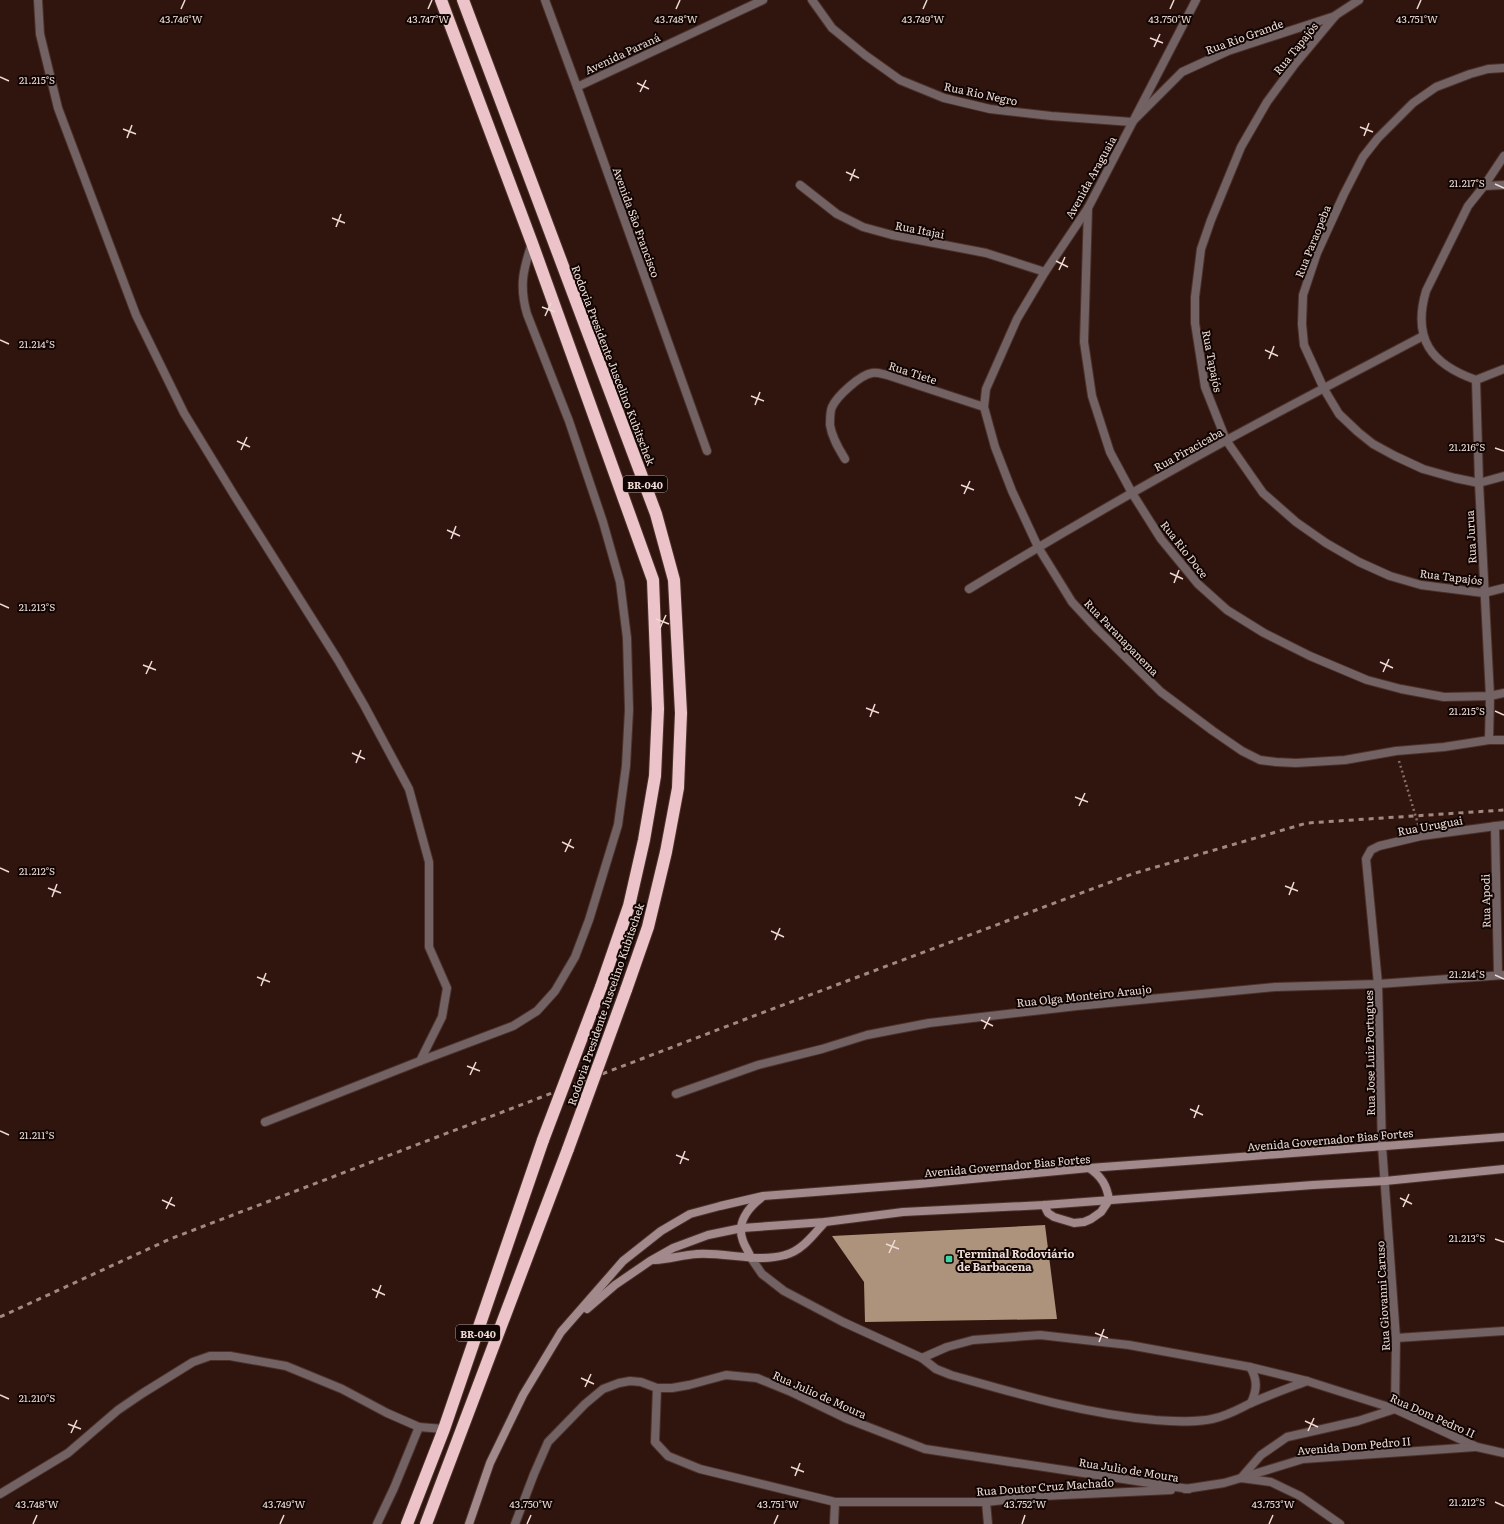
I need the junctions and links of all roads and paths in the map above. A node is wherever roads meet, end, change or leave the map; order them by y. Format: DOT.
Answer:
graph roads {
  1 [pos="38,0"];
  2 [pos="441,0"];
  3 [pos="463,0"];
  4 [pos="545,0"];
  5 [pos="763,0"];
  6 [pos="812,0"];
  7 [pos="1196,0"];
  8 [pos="1359,0"];
  9 [pos="1336,15"];
  10 [pos="1504,68"];
  11 [pos="577,86"];
  12 [pos="1132,122"];
  13 [pos="1504,156"];
  14 [pos="800,185"];
  15 [pos="1504,185"];
  16 [pos="1484,186"];
  17 [pos="1088,208"];
  18 [pos="532,243"];
  19 [pos="1046,272"];
  20 [pos="1423,336"];
  21 [pos="1504,369"];
  22 [pos="1476,380"];
  23 [pos="1324,389"];
  24 [pos="984,407"];
  25 [pos="1226,440"];
  26 [pos="707,451"];
  27 [pos="845,459"];
  28 [pos="1504,476"];
  29 [pos="1479,484"];
  30 [pos="1132,493"];
  31 [pos="1038,547"];
  32 [pos="1504,588"];
  33 [pos="969,589"];
  34 [pos="1484,593"];
  35 [pos="1504,693"];
  36 [pos="1490,696"];
  37 [pos="1489,740"];
  38 [pos="1504,740"];
  39 [pos="1396,751"];
  40 [pos="1504,825"];
  41 [pos="1412,826"];
  42 [pos="1494,826"];
  43 [pos="1366,859"];
  44 [pos="1501,975"];
  45 [pos="1378,984"];
  46 [pos="420,1061"];
  47 [pos="676,1094"];
  48 [pos="265,1122"];
  49 [pos="1504,1137"];
  50 [pos="1382,1146"];
  51 [pos="1088,1168"];
  52 [pos="1504,1169"];
  53 [pos="1385,1182"];
  54 [pos="763,1196"];
  55 [pos="1109,1200"];
  56 [pos="1044,1205"];
  57 [pos="825,1222"];
  58 [pos="742,1228"];
  59 [pos="751,1258"];
  60 [pos="650,1261"];
  61 [pos="1504,1331"];
  62 [pos="561,1332"];
  63 [pos="1396,1338"];
  64 [pos="922,1358"];
  65 [pos="1250,1367"];
  66 [pos="1307,1381"];
  67 [pos="657,1388"];
  68 [pos="1251,1403"];
  69 [pos="1396,1409"];
  70 [pos="419,1427"];
  71 [pos="444,1429"];
  72 [pos="1477,1447"];
  73 [pos="1504,1453"];
  74 [pos="1241,1478"];
  75 [pos="1189,1489"];
  76 [pos="0,1494"];
  77 [pos="834,1502"];
  78 [pos="986,1502"];
  79 [pos="377,1524"];
  80 [pos="407,1524"];
  81 [pos="426,1524"];
  82 [pos="469,1524"];
  83 [pos="515,1524"];
  84 [pos="834,1524"];
  85 [pos="988,1524"];
  86 [pos="1340,1524"];
  1 -- 46 [label="street"];
  2 -- 18 [label="highway, Rodovia Presidente Juscelino Kubitschek / BR-040"];
  3 -- 81 [label="highway, Rodovia Presidente Juscelino Kubitschek / BR-040, bridge"];
  4 -- 11 [label="street, Avenida São Francisco"];
  5 -- 11 [label="street, Avenida Paraná"];
  6 -- 12 [label="street, Rua Rio Negro"];
  7 -- 12 [label="street, Avenida Araguaia"];
  8 -- 9 [label="street, Rua Tapajós"];
  9 -- 12 [label="street, Rua Rio Grande"];
  9 -- 25 [label="street, Rua Tapajós"];
  10 -- 23 [label="street, Rua Paraopeba"];
  11 -- 26 [label="street, Avenida São Francisco"];
  12 -- 17 [label="street, Avenida Araguaia"];
  13 -- 16 [label="street"];
  14 -- 19 [label="street, Rua Itajai"];
  15 -- 16 [label="street"];
  16 -- 20 [label="street"];
  17 -- 19 [label="street, Avenida Araguaia"];
  17 -- 30 [label="street, Rua Rio Doce"];
  18 -- 46 [label="street"];
  18 -- 71 [label="highway, Rodovia Presidente Juscelino Kubitschek / BR-040, bridge"];
  19 -- 24 [label="street, Avenida Araguaia"];
  20 -- 22 [label="street"];
  20 -- 23 [label="street, Rua Piracicaba"];
  21 -- 22 [label="street"];
  22 -- 29 [label="street, Rua Jurua"];
  23 -- 25 [label="street, Rua Piracicaba"];
  23 -- 29 [label="street, Rua Paraopeba"];
  24 -- 27 [label="street, Rua Tiete"];
  24 -- 31 [label="street, Rua Paranapanema"];
  25 -- 30 [label="street, Rua Piracicaba"];
  25 -- 34 [label="street, Rua Tapajós"];
  28 -- 29 [label="street"];
  29 -- 34 [label="street, Rua Jurua"];
  30 -- 31 [label="street, Rua Piracicaba"];
  30 -- 36 [label="street, Rua Rio Doce"];
  31 -- 33 [label="street, Rua Piracicaba"];
  31 -- 39 [label="street, Rua Paranapanema"];
  32 -- 34 [label="street, Rua Tapajós"];
  34 -- 36 [label="street, Rua Jurua"];
  35 -- 36 [label="street, Rua Rio Doce"];
  36 -- 37 [label="street, Rua Jurua"];
  37 -- 38 [label="street, Rua Paranapanema"];
  37 -- 39 [label="street, Rua Paranapanema"];
  39 -- 41 [label="path"];
  40 -- 42 [label="street, Rua Uruguai"];
  42 -- 43 [label="street, Rua Uruguai"];
  42 -- 44 [label="street, Rua Apodi"];
  43 -- 45 [label="street, Rua Jose Luiz Portugues"];
  44 -- 45 [label="street, Rua Olga Monteiro Araujo"];
  45 -- 47 [label="street, Rua Olga Monteiro Araujo"];
  45 -- 50 [label="street, Rua Jose Luiz Portugues"];
  46 -- 48 [label="street"];
  49 -- 50 [label="main road, Avenida Governador Bias Fortes"];
  50 -- 51 [label="main road, Avenida Governador Bias Fortes"];
  50 -- 53 [label="street, Rua Jose Luiz Portugues"];
  51 -- 54 [label="main road, Avenida Governador Bias Fortes"];
  51 -- 55 [label="main road"];
  52 -- 53 [label="main road, Avenida Governador Bias Fortes"];
  53 -- 55 [label="main road, Avenida Governador Bias Fortes"];
  53 -- 63 [label="street, Rua Giovanni Caruso"];
  54 -- 58 [label="main road"];
  54 -- 62 [label="main road, Avenida Governador Bias Fortes"];
  55 -- 56 [label="main road, Avenida Governador Bias Fortes"];
  55 -- 56 [label="main road"];
  56 -- 57 [label="main road, Avenida Governador Bias Fortes"];
  57 -- 58 [label="main road, Avenida Governador Bias Fortes"];
  57 -- 59 [label="main road"];
  58 -- 59 [label="main road"];
  58 -- 60 [label="main road, Avenida Governador Bias Fortes"];
  59 -- 60 [label="main road"];
  59 -- 64 [label="street"];
  60 -- 62 [label="main road, Avenida Governador Bias Fortes"];
  61 -- 63 [label="street"];
  62 -- 82 [label="main road, Avenida Governador Bias Fortes"];
  63 -- 69 [label="street, Rua Giovanni Caruso"];
  64 -- 65 [label="street, Rua Dom Pedro II"];
  64 -- 68 [label="street"];
  65 -- 66 [label="street, Rua Dom Pedro II"];
  65 -- 68 [label="street"];
  66 -- 68 [label="street"];
  66 -- 69 [label="street, Rua Dom Pedro II"];
  67 -- 75 [label="street, Rua Julio de Moura"];
  67 -- 77 [label="street, Rua Doutor Cruz Machado"];
  67 -- 83 [label="street, Rua Julio de Moura"];
  69 -- 72 [label="street, Rua Dom Pedro II"];
  69 -- 74 [label="street, Avenida Dom Pedro II"];
  70 -- 71 [label="street"];
  70 -- 76 [label="street"];
  70 -- 79 [label="street"];
  71 -- 80 [label="highway, Rodovia Presidente Juscelino Kubitschek / BR-040"];
  72 -- 73 [label="street, Rua Dom Pedro II"];
  72 -- 74 [label="street, Avenida Dom Pedro II"];
  74 -- 75 [label="street, Rua Doutor Cruz Machado"];
  74 -- 86 [label="street, Rua Doutor Cruz Machado"];
  75 -- 78 [label="street, Rua Doutor Cruz Machado"];
  77 -- 78 [label="street, Rua Doutor Cruz Machado"];
  77 -- 84 [label="street"];
  78 -- 85 [label="street"];
}
